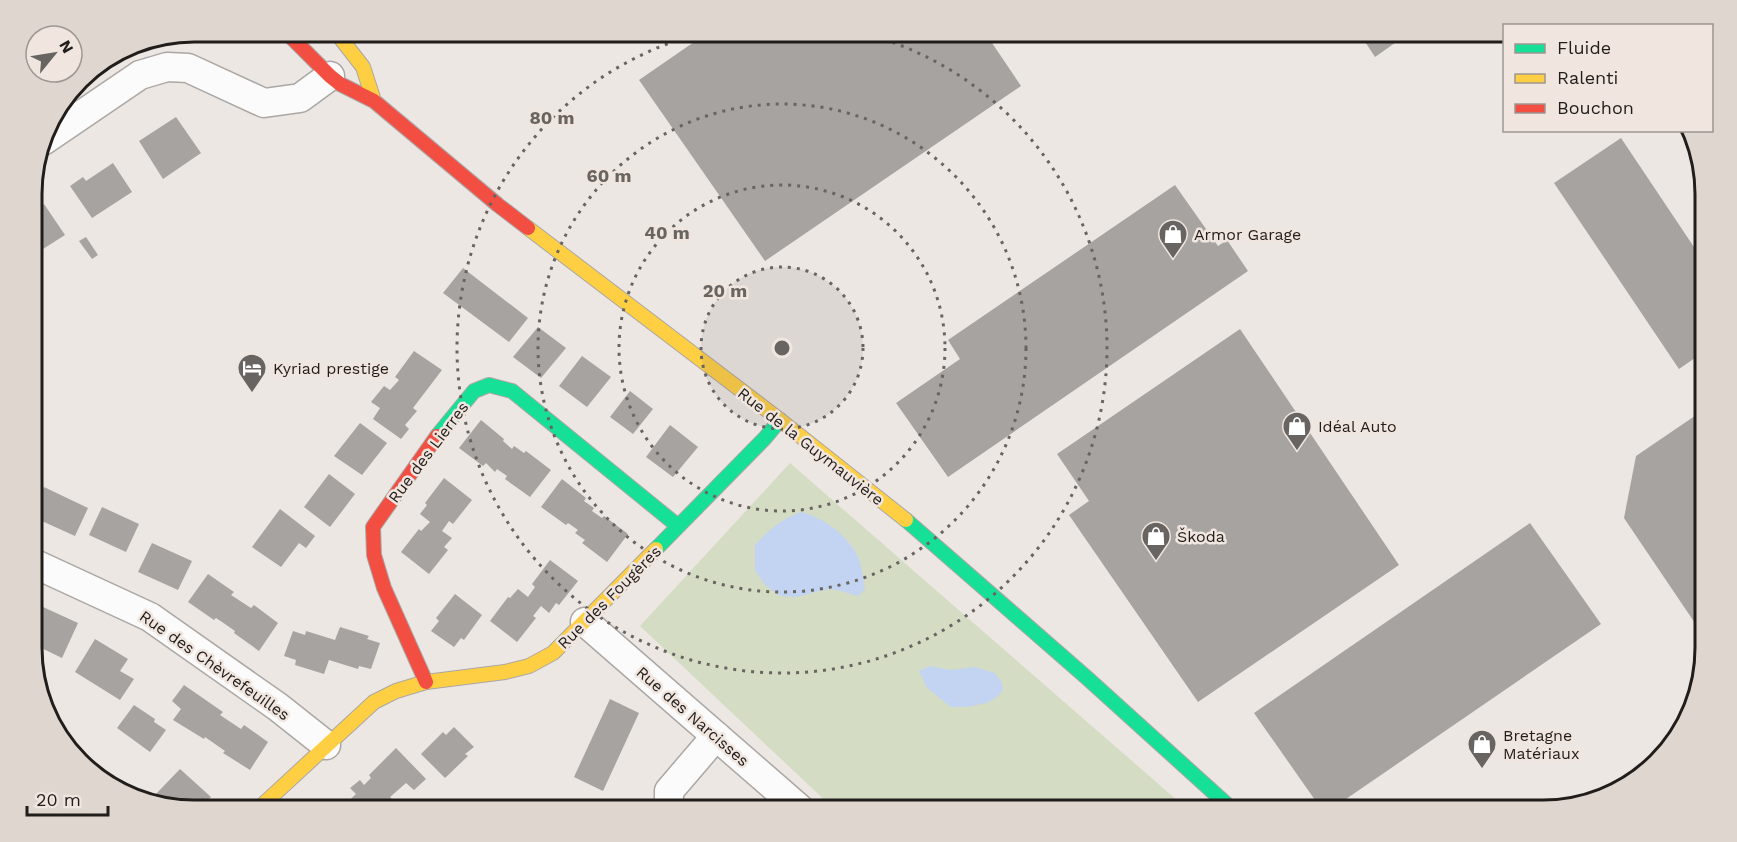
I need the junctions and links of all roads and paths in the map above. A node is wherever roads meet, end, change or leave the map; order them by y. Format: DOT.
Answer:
graph roads {
  1 [pos="295,42"];
  2 [pos="343,42"];
  3 [pos="330,76"];
  4 [pos="374,101"];
  5 [pos="56,132"];
  6 [pos="780,420"];
  7 [pos="678,526"];
  8 [pos="42,567"];
  9 [pos="585,622"];
  10 [pos="426,682"];
  11 [pos="716,736"];
  12 [pos="326,745"];
  13 [pos="268,800"];
  14 [pos="669,800"];
  15 [pos="790,800"];
  16 [pos="1222,800"];
  1 -- 3 [label="street, Rue de la Guymauvière"];
  2 -- 4 [label="street"];
  3 -- 4 [label="street, Rue de la Guymauvière"];
  3 -- 5 [label="street"];
  4 -- 6 [label="street, Rue de la Guymauvière"];
  6 -- 7 [label="street, Rue des Fougères"];
  6 -- 16 [label="street, Rue de la Guymauvière"];
  7 -- 9 [label="street, Rue des Fougères"];
  7 -- 10 [label="street, Rue des Lierres"];
  8 -- 12 [label="street, Rue des Chèvrefeuilles"];
  9 -- 10 [label="street, Rue des Fougères"];
  9 -- 11 [label="street, Rue des Narcisses"];
  10 -- 12 [label="street, Rue des Fougères"];
  11 -- 14 [label="street"];
  11 -- 15 [label="street, Rue des Narcisses"];
  12 -- 13 [label="street, Rue des Fougères"];
}
